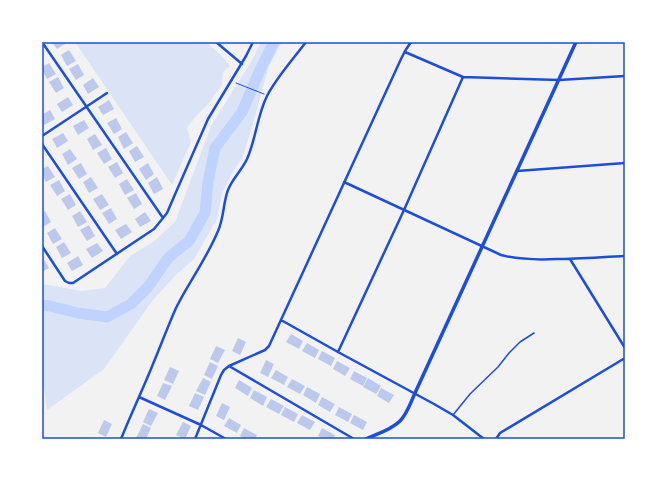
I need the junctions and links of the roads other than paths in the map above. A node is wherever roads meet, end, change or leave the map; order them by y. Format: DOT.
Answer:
graph roads {
  1 [pos="42,42"];
  2 [pos="216,42"];
  3 [pos="253,42"];
  4 [pos="306,42"];
  5 [pos="411,42"];
  6 [pos="576,42"];
  7 [pos="405,52"];
  8 [pos="242,64"];
  9 [pos="463,76"];
  10 [pos="625,76"];
  11 [pos="559,80"];
  12 [pos="107,92"];
  13 [pos="86,106"];
  14 [pos="42,136"];
  15 [pos="42,144"];
  16 [pos="625,164"];
  17 [pos="517,171"];
  18 [pos="344,182"];
  19 [pos="404,210"];
  20 [pos="163,218"];
  21 [pos="42,246"];
  22 [pos="482,247"];
  23 [pos="117,254"];
  24 [pos="625,256"];
  25 [pos="570,259"];
  26 [pos="281,320"];
  27 [pos="534,332"];
  28 [pos="625,348"];
  29 [pos="338,352"];
  30 [pos="625,358"];
  31 [pos="229,366"];
  32 [pos="415,393"];
  33 [pos="139,397"];
  34 [pos="453,415"];
  35 [pos="201,425"];
  36 [pos="121,439"];
  37 [pos="195,439"];
  38 [pos="226,439"];
  39 [pos="354,439"];
  40 [pos="366,439"];
  41 [pos="484,439"];
  42 [pos="496,439"];
  1 -- 13 [label="street"];
  2 -- 8 [label="street"];
  3 -- 8 [label="street"];
  4 -- 33 [label="street"];
  5 -- 7 [label="street"];
  6 -- 11 [label="street"];
  7 -- 9 [label="street"];
  7 -- 18 [label="street"];
  8 -- 20 [label="street"];
  9 -- 11 [label="street"];
  9 -- 19 [label="street"];
  10 -- 11 [label="street"];
  11 -- 17 [label="street"];
  12 -- 13 [label="street"];
  13 -- 14 [label="street"];
  13 -- 20 [label="street"];
  15 -- 23 [label="street"];
  16 -- 17 [label="street"];
  17 -- 22 [label="street"];
  18 -- 19 [label="street"];
  18 -- 26 [label="street"];
  19 -- 22 [label="street"];
  19 -- 29 [label="street"];
  20 -- 23 [label="street"];
  21 -- 23 [label="street"];
  22 -- 25 [label="street"];
  22 -- 32 [label="street"];
  24 -- 25 [label="street"];
  25 -- 28 [label="street"];
  26 -- 29 [label="street"];
  26 -- 31 [label="street"];
  27 -- 34 [label="lane"];
  29 -- 32 [label="street"];
  30 -- 42 [label="street"];
  31 -- 35 [label="street"];
  31 -- 39 [label="street"];
  32 -- 34 [label="street"];
  32 -- 40 [label="street"];
  33 -- 35 [label="street"];
  33 -- 36 [label="street"];
  34 -- 41 [label="street"];
  35 -- 37 [label="street"];
  35 -- 38 [label="street"];
}
